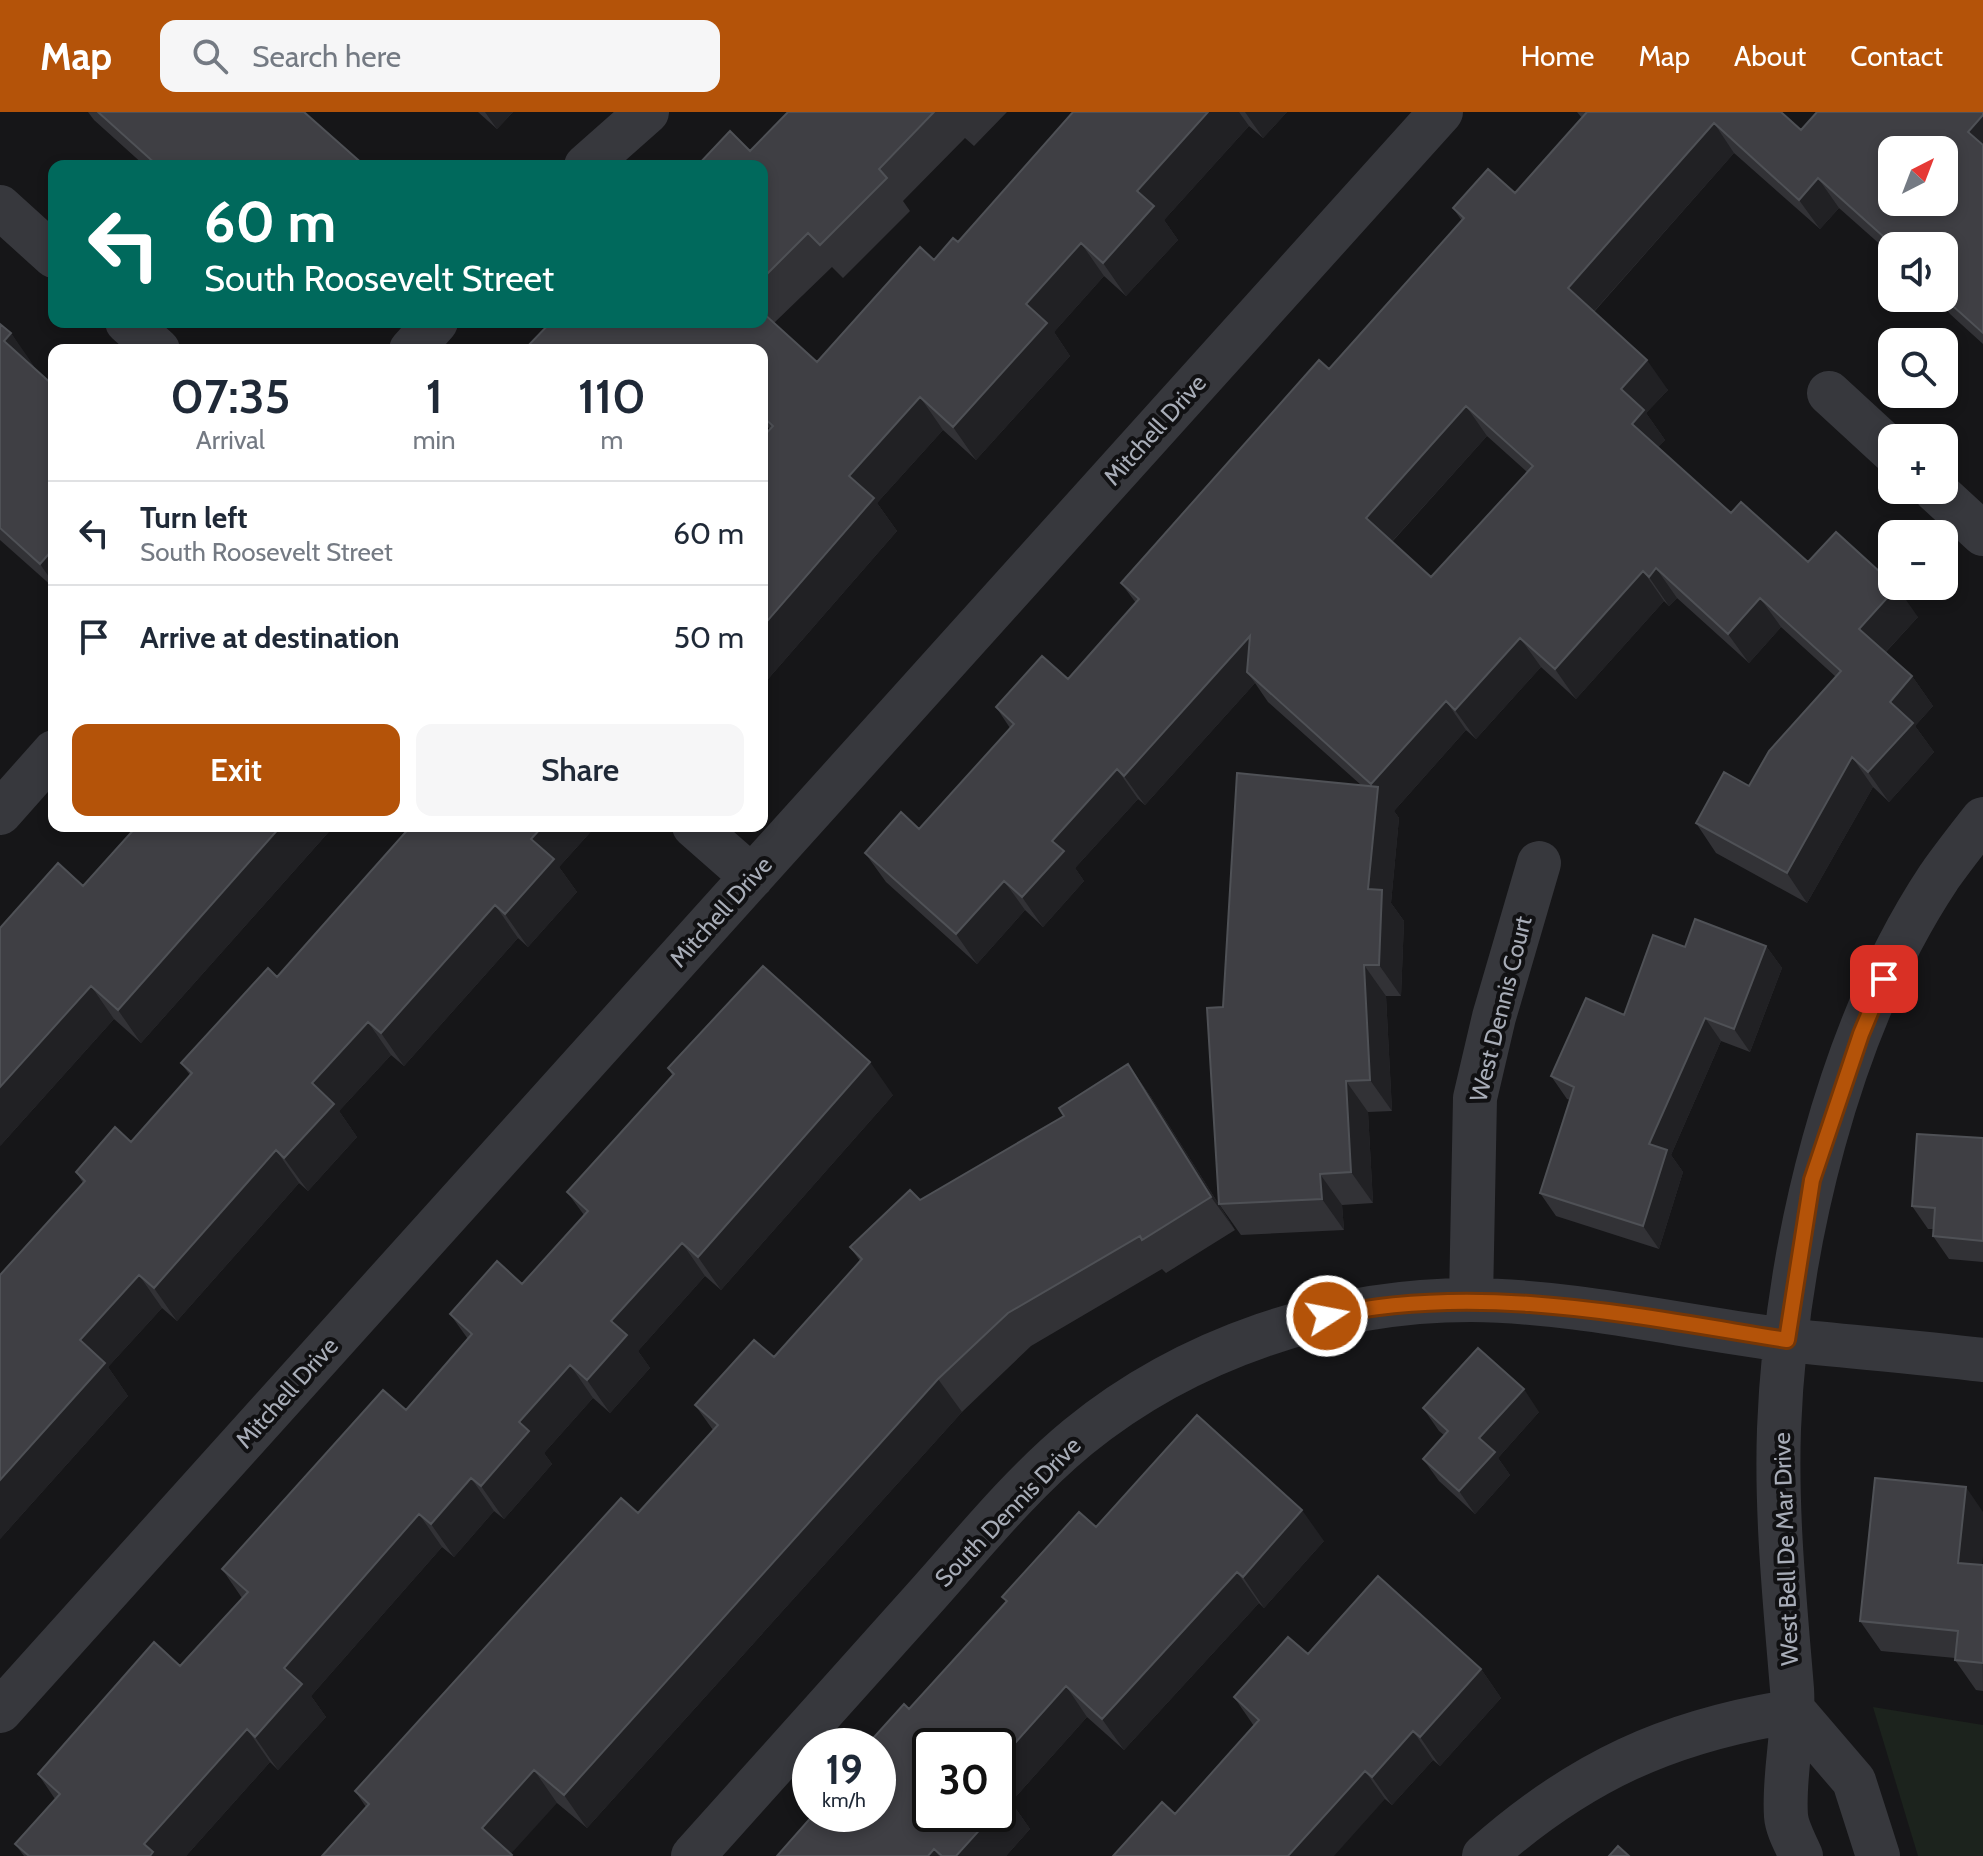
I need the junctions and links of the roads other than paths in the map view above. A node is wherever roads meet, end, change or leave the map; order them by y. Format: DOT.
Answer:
graph roads {
  1 [pos="647,112"];
  2 [pos="1441,112"];
  3 [pos="593,160"];
  4 [pos="0,207"];
  5 [pos="48,251"];
  6 [pos="134,328"];
  7 [pos="431,328"];
  8 [pos="151,344"];
  9 [pos="416,344"];
  10 [pos="1829,393"];
  11 [pos="1878,438"];
  12 [pos="1950,504"];
  13 [pos="1983,534"];
  14 [pos="48,759"];
  15 [pos="0,813"];
  16 [pos="1983,819"];
  17 [pos="701,832"];
  18 [pos="1539,863"];
  19 [pos="752,877"];
  20 [pos="1471,1300"];
  21 [pos="1787,1340"];
  22 [pos="1983,1360"];
  23 [pos="0,1711"];
  24 [pos="1794,1711"];
  25 [pos="693,1856"];
  26 [pos="1484,1856"];
  27 [pos="1801,1856"];
  28 [pos="1878,1856"];
  1 -- 3 [label="street"];
  2 -- 19 [label="street, Mitchell Drive"];
  4 -- 5 [label="street"];
  6 -- 8 [label="street"];
  7 -- 9 [label="street"];
  10 -- 11 [label="street"];
  12 -- 13 [label="street"];
  14 -- 15 [label="street"];
  16 -- 21 [label="street, West Bell De Mar Drive"];
  17 -- 19 [label="street"];
  18 -- 20 [label="street, West Dennis Court"];
  19 -- 23 [label="street, Mitchell Drive"];
  20 -- 21 [label="street, South Dennis Drive"];
  20 -- 25 [label="street, South Dennis Drive"];
  21 -- 22 [label="street, South Dennis Drive"];
  21 -- 24 [label="street, West Bell De Mar Drive"];
  24 -- 26 [label="street"];
  24 -- 27 [label="street, West Bell De Mar Drive"];
  24 -- 28 [label="street"];
}
